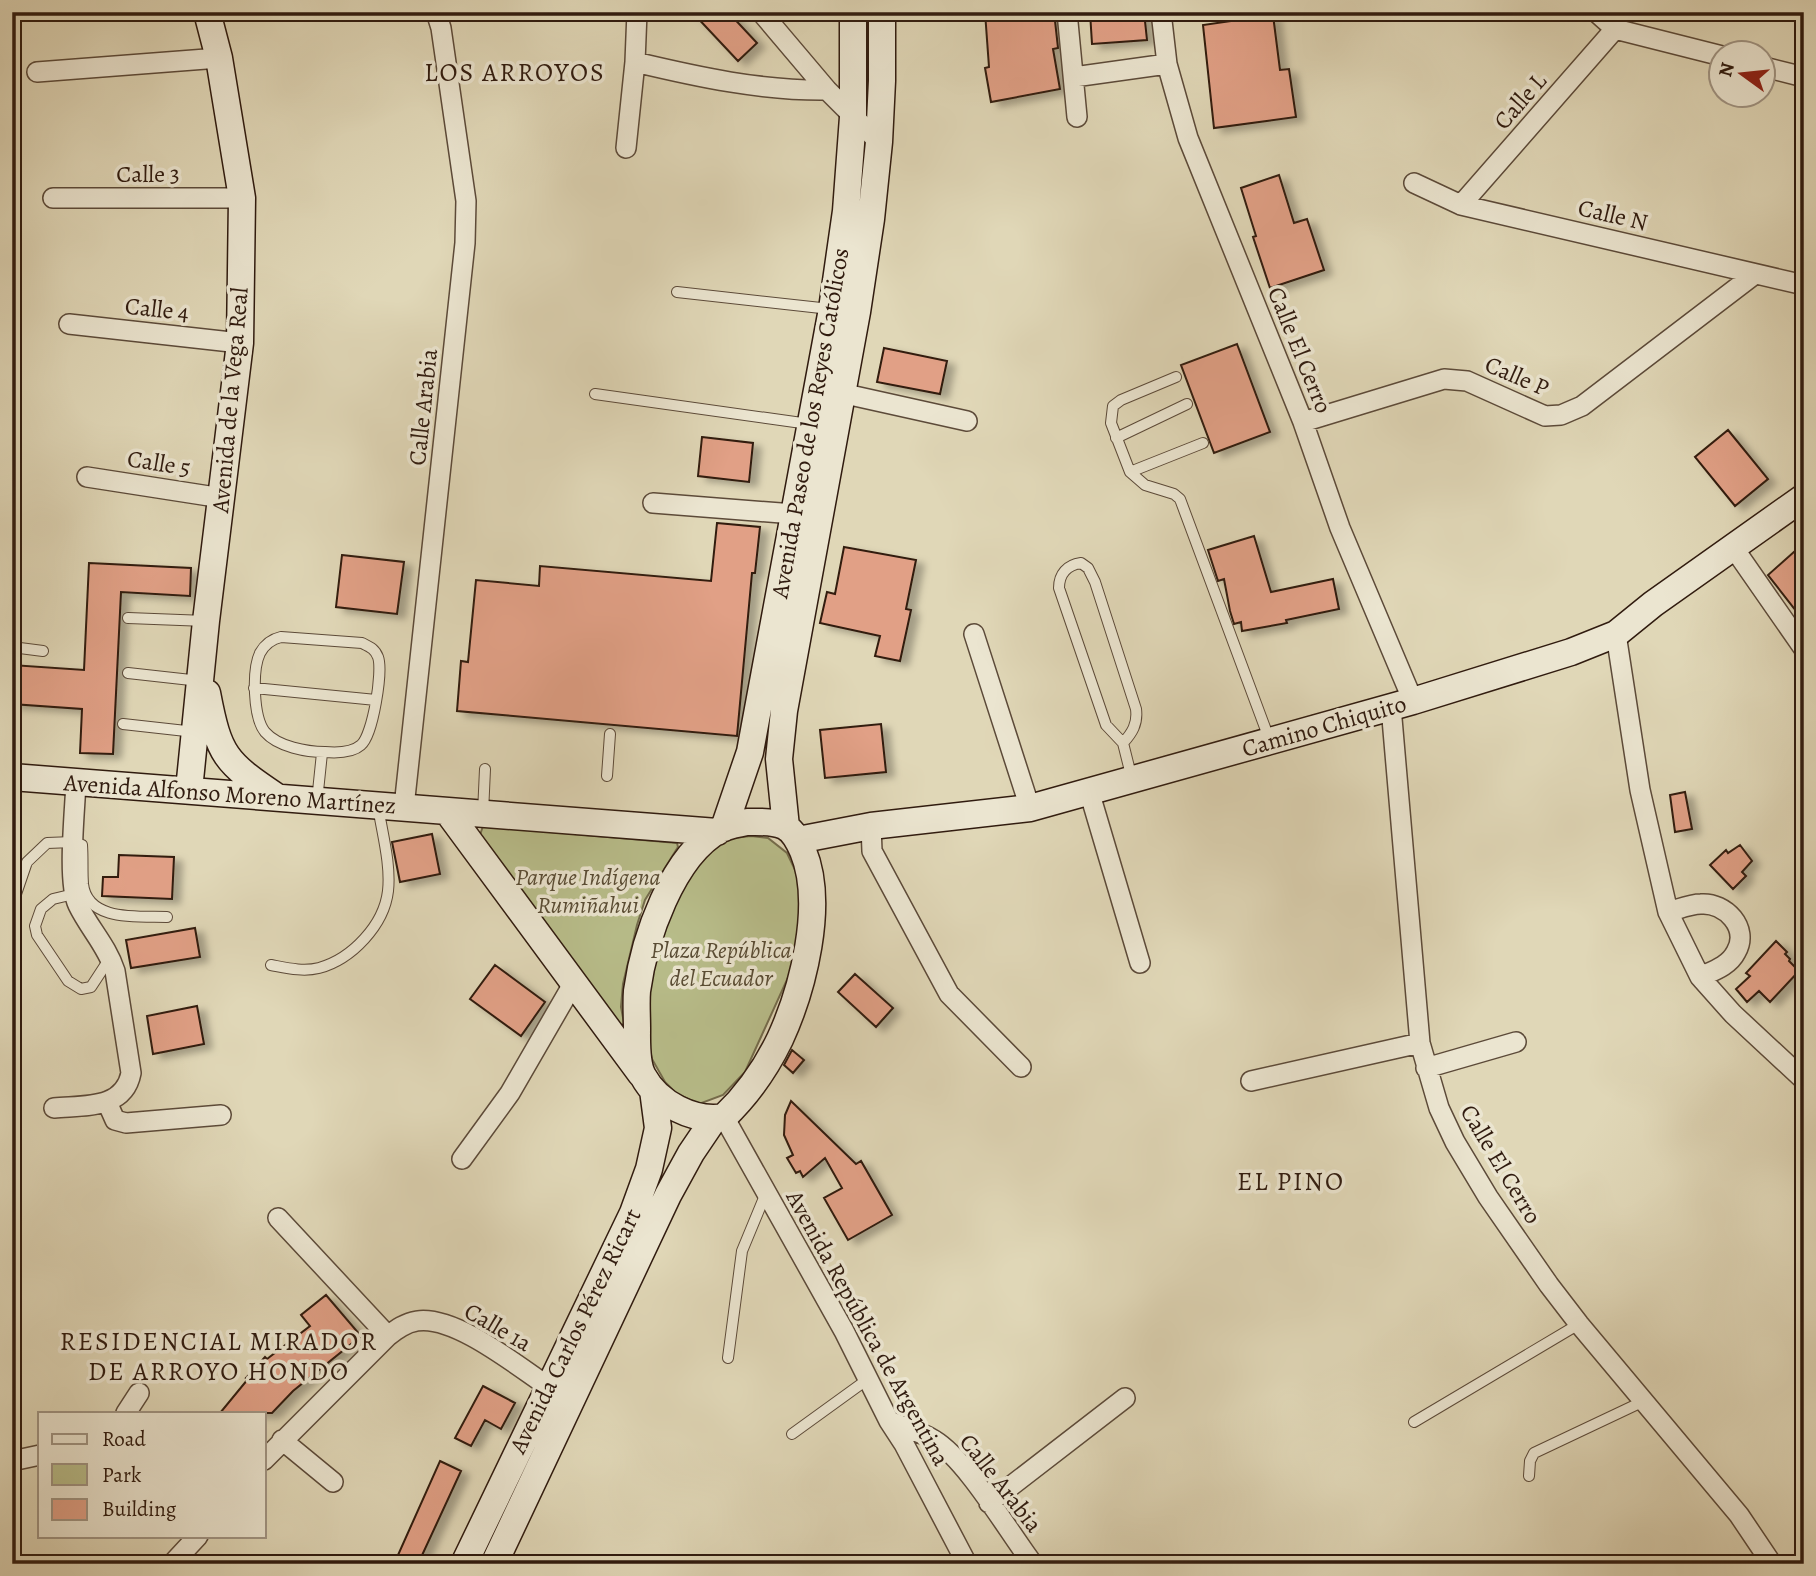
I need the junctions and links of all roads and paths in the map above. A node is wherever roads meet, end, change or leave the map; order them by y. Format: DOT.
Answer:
graph roads {
  1 [pos="206,12"];
  2 [pos="436,12"];
  3 [pos="637,12"];
  4 [pos="761,12"];
  5 [pos="853,12"];
  6 [pos="882,12"];
  7 [pos="1067,12"];
  8 [pos="1161,12"];
  9 [pos="1597,12"];
  10 [pos="1615,29"];
  11 [pos="1708,53"];
  12 [pos="219,58"];
  13 [pos="635,62"];
  14 [pos="1167,64"];
  15 [pos="1778,71"];
  16 [pos="37,72"];
  17 [pos="1804,77"];
  18 [pos="1074,78"];
  19 [pos="827,90"];
  20 [pos="853,117"];
  21 [pos="1077,117"];
  22 [pos="879,142"];
  23 [pos="626,148"];
  24 [pos="1414,183"];
  25 [pos="53,198"];
  26 [pos="242,198"];
  27 [pos="1461,205"];
  28 [pos="1755,274"];
  29 [pos="1804,285"];
  30 [pos="677,292"];
  31 [pos="845,311"];
  32 [pos="69,324"];
  33 [pos="240,343"];
  34 [pos="1176,377"];
  35 [pos="841,393"];
  36 [pos="595,394"];
  37 [pos="1186,404"];
  38 [pos="967,421"];
  39 [pos="1303,422"];
  40 [pos="811,424"];
  41 [pos="1116,438"];
  42 [pos="1203,443"];
  43 [pos="1130,472"];
  44 [pos="87,477"];
  45 [pos="1804,497"];
  46 [pos="222,498"];
  47 [pos="653,503"];
  48 [pos="794,514"];
  49 [pos="1733,547"];
  50 [pos="128,618"];
  51 [pos="206,621"];
  52 [pos="974,634"];
  53 [pos="1616,635"];
  54 [pos="12,647"];
  55 [pos="1804,649"];
  56 [pos="43,651"];
  57 [pos="128,673"];
  58 [pos="201,673"];
  59 [pos="254,688"];
  60 [pos="376,700"];
  61 [pos="1402,704"];
  62 [pos="123,724"];
  63 [pos="195,732"];
  64 [pos="610,734"];
  65 [pos="1270,741"];
  66 [pos="1122,743"];
  67 [pos="322,753"];
  68 [pos="485,769"];
  69 [pos="607,776"];
  70 [pos="12,777"];
  71 [pos="1133,779"];
  72 [pos="76,782"];
  73 [pos="189,790"];
  74 [pos="1089,791"];
  75 [pos="279,798"];
  76 [pos="317,801"];
  77 [pos="391,806"];
  78 [pos="1030,808"];
  79 [pos="447,811"];
  80 [pos="483,814"];
  81 [pos="871,826"];
  82 [pos="720,830"];
  83 [pos="792,833"];
  84 [pos="73,842"];
  85 [pos="74,894"];
  86 [pos="12,899"];
  87 [pos="1668,912"];
  88 [pos="167,918"];
  89 [pos="111,957"];
  90 [pos="1140,963"];
  91 [pos="271,965"];
  92 [pos="1700,977"];
  93 [pos="573,984"];
  94 [pos="1516,1042"];
  95 [pos="1420,1043"];
  96 [pos="1021,1067"];
  97 [pos="1426,1068"];
  98 [pos="1804,1080"];
  99 [pos="1251,1081"];
  100 [pos="647,1082"];
  101 [pos="107,1102"];
  102 [pos="54,1108"];
  103 [pos="221,1115"];
  104 [pos="719,1118"];
  105 [pos="462,1159"];
  106 [pos="766,1192"];
  107 [pos="278,1218"];
  108 [pos="1579,1324"];
  109 [pos="388,1336"];
  110 [pos="729,1358"];
  111 [pos="868,1379"];
  112 [pos="549,1387"];
  113 [pos="139,1393"];
  114 [pos="1125,1398"];
  115 [pos="1645,1401"];
  116 [pos="127,1412"];
  117 [pos="889,1421"];
  118 [pos="1415,1422"];
  119 [pos="792,1434"];
  120 [pos="282,1440"];
  121 [pos="38,1455"];
  122 [pos="266,1458"];
  123 [pos="12,1461"];
  124 [pos="1529,1476"];
  125 [pos="333,1482"];
  126 [pos="989,1503"];
  127 [pos="196,1538"];
  128 [pos="172,1564"];
  129 [pos="464,1564"];
  130 [pos="494,1564"];
  131 [pos="967,1564"];
  132 [pos="1033,1564"];
  133 [pos="1772,1564"];
  1 -- 12 [label="main road, Avenida de la Vega Real"];
  2 -- 77 [label="street, Calle Arabia"];
  3 -- 13 [label="street"];
  4 -- 19 [label="street"];
  5 -- 20 [label="main road, Avenida Paseo de los Reyes Católicos"];
  6 -- 22 [label="main road, Avenida Paseo de los Reyes Católicos"];
  7 -- 18 [label="street"];
  8 -- 14 [label="street, Calle El Cerro"];
  9 -- 10 [label="street"];
  10 -- 11 [label="street"];
  10 -- 27 [label="street, Calle L"];
  12 -- 16 [label="street"];
  12 -- 26 [label="main road, Avenida de la Vega Real"];
  13 -- 19 [label="street"];
  13 -- 23 [label="street"];
  14 -- 18 [label="street"];
  14 -- 39 [label="street, Calle El Cerro"];
  15 -- 17 [label="street"];
  18 -- 21 [label="street"];
  19 -- 20 [label="street"];
  20 -- 22 [label="street"];
  20 -- 31 [label="main road, Avenida Paseo de los Reyes Católicos"];
  22 -- 31 [label="main road, Avenida Paseo de los Reyes Católicos"];
  24 -- 27 [label="street, Calle N"];
  25 -- 26 [label="street, Calle 3"];
  26 -- 33 [label="main road, Avenida de la Vega Real"];
  27 -- 28 [label="street, Calle N"];
  28 -- 29 [label="street, Calle N"];
  28 -- 39 [label="street, Calle P"];
  30 -- 31 [label="lane"];
  31 -- 35 [label="main road, Avenida Paseo de los Reyes Católicos"];
  31 -- 40 [label="main road, Avenida Paseo de los Reyes Católicos"];
  32 -- 33 [label="street, Calle 4"];
  33 -- 46 [label="main road, Avenida de la Vega Real"];
  34 -- 41 [label="lane"];
  35 -- 38 [label="street"];
  35 -- 83 [label="main road, Avenida Paseo de los Reyes Católicos"];
  36 -- 40 [label="lane"];
  37 -- 41 [label="lane"];
  39 -- 61 [label="street, Calle El Cerro"];
  40 -- 48 [label="main road, Avenida Paseo de los Reyes Católicos"];
  41 -- 43 [label="lane"];
  42 -- 43 [label="lane"];
  43 -- 65 [label="lane"];
  44 -- 46 [label="street, Calle 5"];
  45 -- 49 [label="main road, Camino Chiquito"];
  46 -- 51 [label="main road, Avenida de la Vega Real"];
  47 -- 48 [label="street"];
  48 -- 82 [label="main road, Avenida Paseo de los Reyes Católicos"];
  49 -- 53 [label="main road, Camino Chiquito"];
  49 -- 55 [label="street"];
  50 -- 51 [label="lane"];
  51 -- 58 [label="main road, Avenida de la Vega Real"];
  52 -- 78 [label="street"];
  53 -- 61 [label="main road, Camino Chiquito"];
  53 -- 87 [label="street"];
  54 -- 56 [label="lane"];
  57 -- 58 [label="lane"];
  58 -- 63 [label="main road, Avenida de la Vega Real"];
  58 -- 75 [label="main road"];
  59 -- 60 [label="lane"];
  59 -- 60 [label="lane"];
  59 -- 67 [label="lane"];
  60 -- 67 [label="lane"];
  61 -- 65 [label="main road, Camino Chiquito"];
  61 -- 95 [label="street, Calle El Cerro"];
  62 -- 63 [label="lane"];
  63 -- 73 [label="main road, Avenida de la Vega Real"];
  64 -- 69 [label="lane"];
  65 -- 71 [label="main road, Camino Chiquito"];
  66 -- 66 [label="lane"];
  66 -- 71 [label="lane"];
  67 -- 76 [label="lane"];
  68 -- 80 [label="lane"];
  70 -- 72 [label="main road, Avenida Alfonso Moreno Martínez"];
  71 -- 74 [label="main road, Camino Chiquito"];
  72 -- 73 [label="main road, Avenida Alfonso Moreno Martínez"];
  72 -- 84 [label="street"];
  73 -- 75 [label="main road, Avenida Alfonso Moreno Martínez"];
  74 -- 78 [label="main road, Camino Chiquito"];
  74 -- 90 [label="street"];
  75 -- 76 [label="main road, Avenida Alfonso Moreno Martínez"];
  76 -- 77 [label="main road, Avenida Alfonso Moreno Martínez"];
  77 -- 79 [label="main road, Avenida Alfonso Moreno Martínez"];
  77 -- 91 [label="lane"];
  78 -- 81 [label="main road, Camino Chiquito"];
  79 -- 80 [label="main road, Avenida Alfonso Moreno Martínez"];
  79 -- 93 [label="main road"];
  80 -- 82 [label="main road, Avenida Alfonso Moreno Martínez"];
  81 -- 83 [label="main road, Camino Chiquito"];
  81 -- 96 [label="street"];
  82 -- 83 [label="main road"];
  82 -- 100 [label="main road"];
  83 -- 104 [label="main road"];
  84 -- 85 [label="street"];
  84 -- 86 [label="lane"];
  84 -- 88 [label="lane"];
  85 -- 89 [label="street"];
  85 -- 89 [label="lane"];
  87 -- 92 [label="street"];
  87 -- 92 [label="street"];
  89 -- 101 [label="street"];
  92 -- 98 [label="street"];
  93 -- 100 [label="main road"];
  93 -- 105 [label="street"];
  94 -- 97 [label="street"];
  95 -- 97 [label="street, Calle El Cerro"];
  95 -- 99 [label="street"];
  97 -- 108 [label="street, Calle El Cerro"];
  100 -- 104 [label="main road"];
  100 -- 112 [label="main road, Avenida Carlos Pérez Ricart"];
  101 -- 102 [label="street"];
  101 -- 103 [label="street"];
  104 -- 106 [label="street, Avenida República de Argentina"];
  104 -- 130 [label="main road, Avenida Carlos Pérez Ricart"];
  106 -- 110 [label="lane"];
  106 -- 111 [label="street, Avenida República de Argentina"];
  107 -- 109 [label="street"];
  108 -- 115 [label="street, Calle El Cerro"];
  108 -- 118 [label="lane"];
  109 -- 112 [label="street, Calle 1a"];
  109 -- 120 [label="street, Calle 1a"];
  111 -- 117 [label="street, Avenida República de Argentina"];
  111 -- 119 [label="lane"];
  112 -- 129 [label="main road, Avenida Carlos Pérez Ricart"];
  113 -- 116 [label="street"];
  114 -- 126 [label="street"];
  115 -- 124 [label="lane"];
  115 -- 133 [label="street, Calle El Cerro"];
  117 -- 126 [label="street, Calle Arabia"];
  117 -- 131 [label="street, Avenida República de Argentina"];
  120 -- 122 [label="street, Calle 1a"];
  120 -- 125 [label="street"];
  121 -- 123 [label="street"];
  126 -- 132 [label="street, Calle Arabia"];
  127 -- 128 [label="street"];
}
